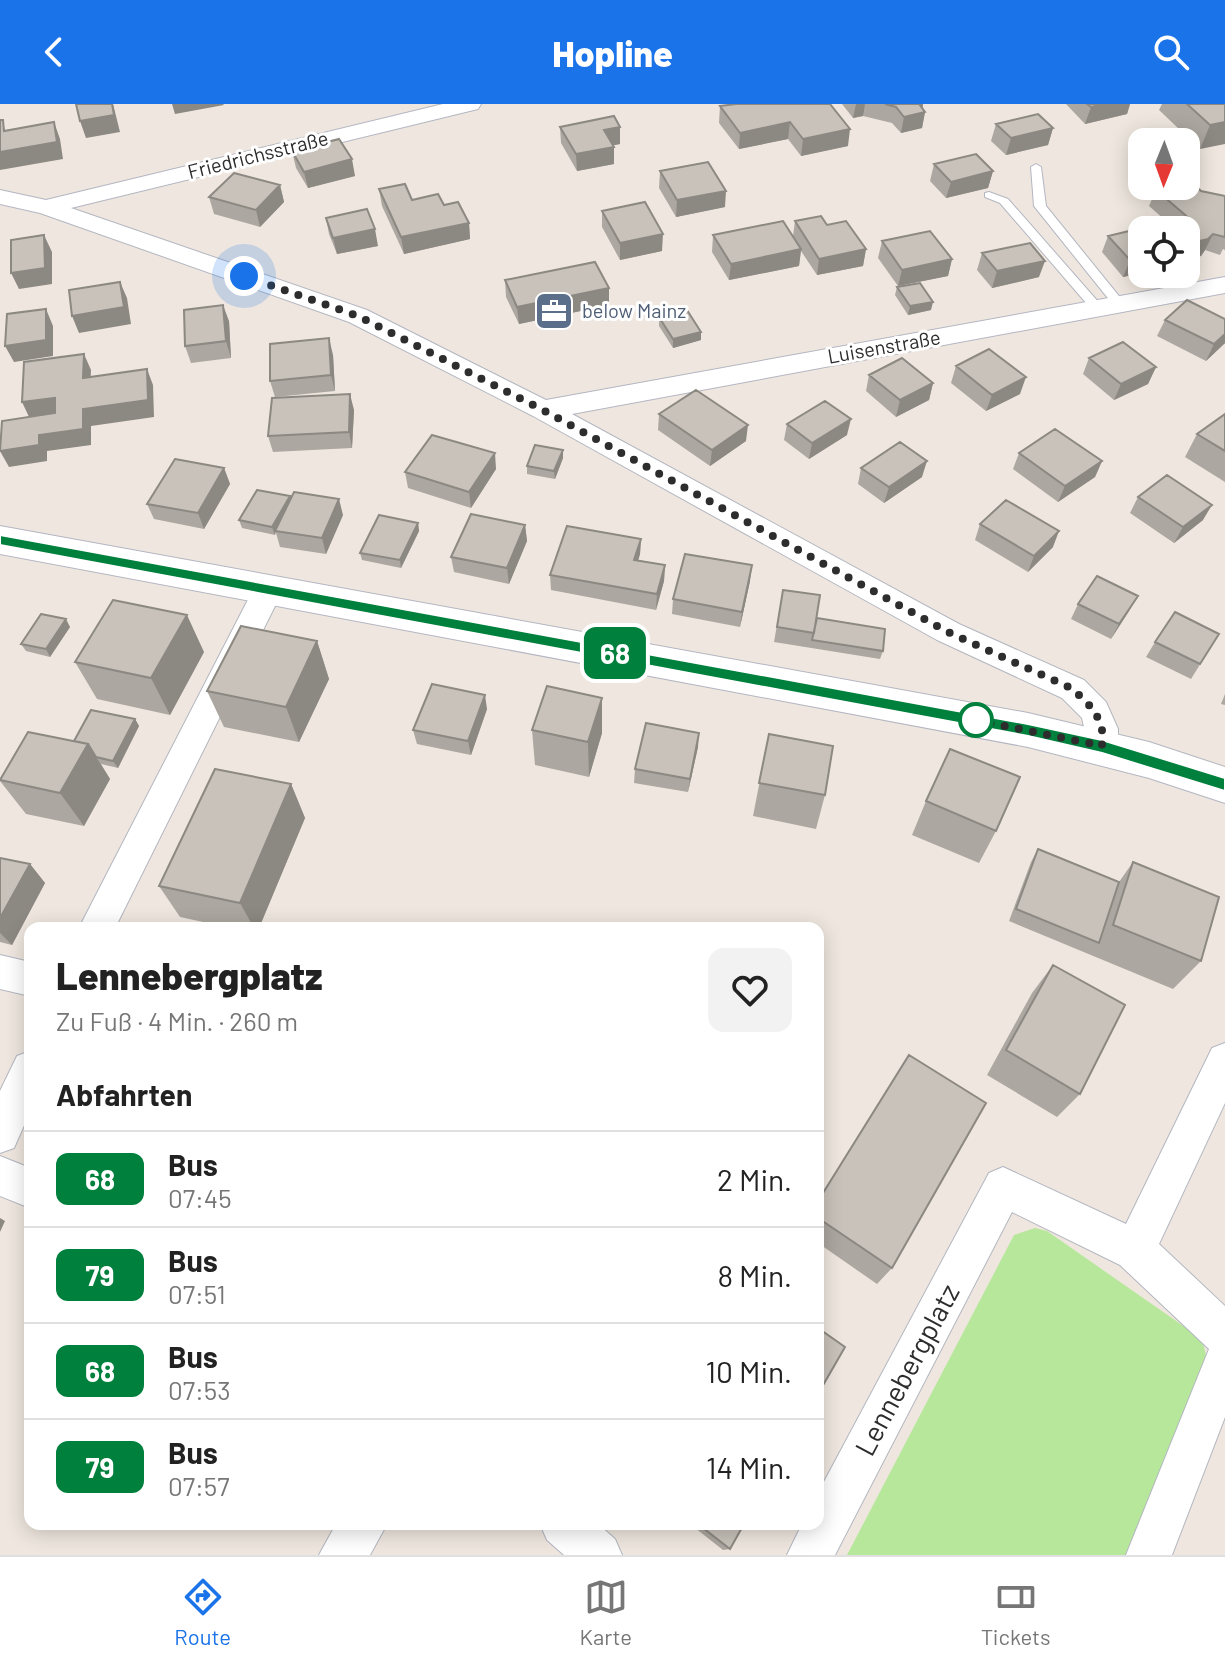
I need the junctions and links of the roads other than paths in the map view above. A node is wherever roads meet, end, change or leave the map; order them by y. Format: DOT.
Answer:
graph roads {
  1 [pos="470,104"];
  2 [pos="1036,167"];
  3 [pos="989,195"];
  4 [pos="3,201"];
  5 [pos="46,207"];
  6 [pos="1225,285"];
  7 [pos="1108,306"];
  8 [pos="543,410"];
  9 [pos="0,540"];
  10 [pos="269,588"];
  11 [pos="1102,746"];
  12 [pos="1225,785"];
  13 [pos="100,922"];
  14 [pos="0,972"];
  15 [pos="24,978"];
  16 [pos="1225,1061"];
  17 [pos="24,1082"];
  18 [pos="0,1134"];
  19 [pos="0,1176"];
  20 [pos="24,1186"];
  21 [pos="1135,1250"];
  22 [pos="1225,1335"];
  23 [pos="1225,1361"];
  24 [pos="824,1528"];
  25 [pos="360,1530"];
  26 [pos="570,1530"];
  27 [pos="823,1530"];
  28 [pos="342,1555"];
  29 [pos="599,1555"];
  30 [pos="810,1555"];
  31 [pos="1149,1555"];
  1 -- 5 [label="street, Friedrichsstraße"];
  2 -- 7 [label="lane"];
  3 -- 7 [label="lane"];
  4 -- 5 [label="street"];
  5 -- 8 [label="street"];
  6 -- 7 [label="street, Luisenstraße"];
  7 -- 8 [label="street, Luisenstraße"];
  8 -- 11 [label="street"];
  9 -- 10 [label="main road"];
  10 -- 11 [label="main road"];
  10 -- 13 [label="street"];
  11 -- 12 [label="main road"];
  14 -- 15 [label="street"];
  16 -- 21 [label="street"];
  17 -- 18 [label="street"];
  19 -- 20 [label="street"];
  21 -- 22 [label="street, Lennebergplatz"];
  21 -- 24 [label="street, Lennebergplatz"];
  23 -- 31 [label="street"];
  25 -- 28 [label="street"];
  26 -- 29 [label="street"];
  27 -- 30 [label="street, Lennebergplatz"];
}
